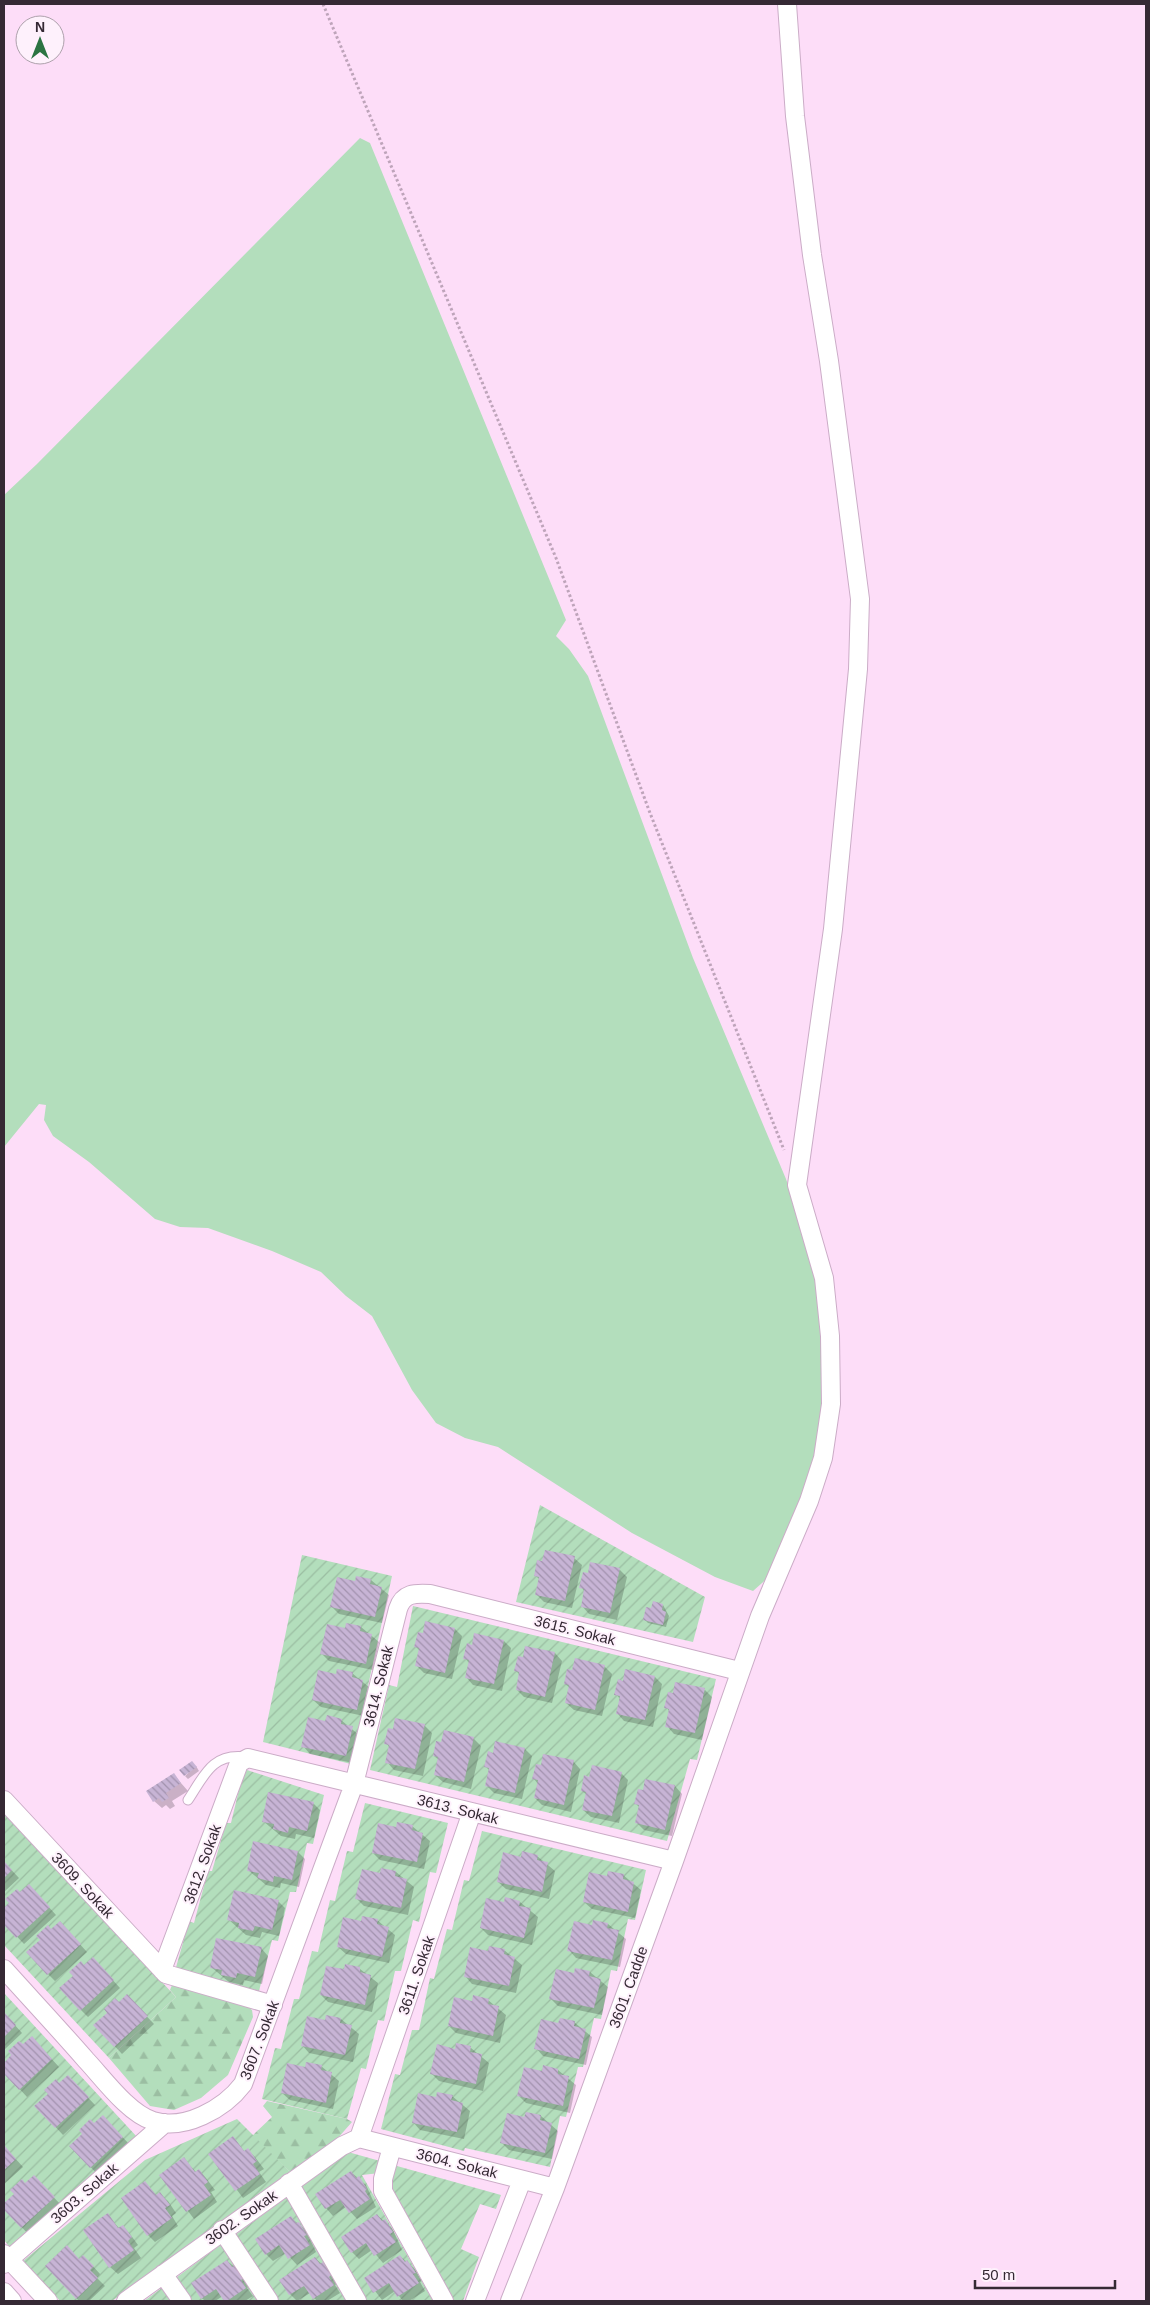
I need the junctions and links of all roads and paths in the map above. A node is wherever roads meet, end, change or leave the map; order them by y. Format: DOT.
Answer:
graph roads {
  1 [pos="323,4"];
  2 [pos="787,4"];
  3 [pos="797,1185"];
  4 [pos="411,1594"];
  5 [pos="740,1671"];
  6 [pos="245,1759"];
  7 [pos="354,1784"];
  8 [pos="4,1800"];
  9 [pos="188,1800"];
  10 [pos="472,1812"];
  11 [pos="674,1861"];
  12 [pos="4,1969"];
  13 [pos="162,1970"];
  14 [pos="273,2005"];
  15 [pos="165,2123"];
  16 [pos="359,2138"];
  17 [pos="392,2147"];
  18 [pos="522,2180"];
  19 [pos="289,2183"];
  20 [pos="555,2188"];
  21 [pos="222,2230"];
  22 [pos="5,2259"];
  23 [pos="163,2274"];
  24 [pos="4,2292"];
  25 [pos="12,2301"];
  26 [pos="48,2301"];
  27 [pos="126,2301"];
  28 [pos="182,2301"];
  29 [pos="269,2301"];
  30 [pos="356,2301"];
  31 [pos="444,2301"];
  32 [pos="476,2301"];
  33 [pos="510,2301"];
  1 -- 3 [label="path"];
  2 -- 3 [label="street"];
  3 -- 5 [label="street, 3601. Cadde"];
  4 -- 5 [label="street, 3615. Sokak"];
  4 -- 7 [label="street, 3614. Sokak"];
  5 -- 11 [label="street, 3601. Cadde"];
  6 -- 7 [label="street, 3613. Sokak"];
  6 -- 9 [label="lane"];
  6 -- 13 [label="street, 3612. Sokak"];
  7 -- 10 [label="street, 3613. Sokak"];
  7 -- 14 [label="street, 3607. Sokak"];
  8 -- 13 [label="street, 3609. Sokak"];
  10 -- 11 [label="street, 3613. Sokak"];
  10 -- 16 [label="street, 3611. Sokak"];
  11 -- 20 [label="street, 3601. Cadde"];
  12 -- 15 [label="street, 3607. Sokak"];
  13 -- 14 [label="street"];
  14 -- 15 [label="street, 3607. Sokak"];
  15 -- 22 [label="street, 3603. Sokak"];
  16 -- 17 [label="street, 3604. Sokak"];
  16 -- 19 [label="street, 3602. Sokak"];
  17 -- 18 [label="street, 3604. Sokak"];
  17 -- 31 [label="street"];
  18 -- 20 [label="street, 3604. Sokak"];
  18 -- 32 [label="street"];
  19 -- 21 [label="street, 3602. Sokak"];
  19 -- 30 [label="street"];
  20 -- 33 [label="street, 3601. Cadde"];
  21 -- 23 [label="street, 3602. Sokak"];
  21 -- 29 [label="street"];
  22 -- 26 [label="street"];
  23 -- 27 [label="street, 3602. Sokak"];
  23 -- 28 [label="street"];
  24 -- 25 [label="street"];
}
